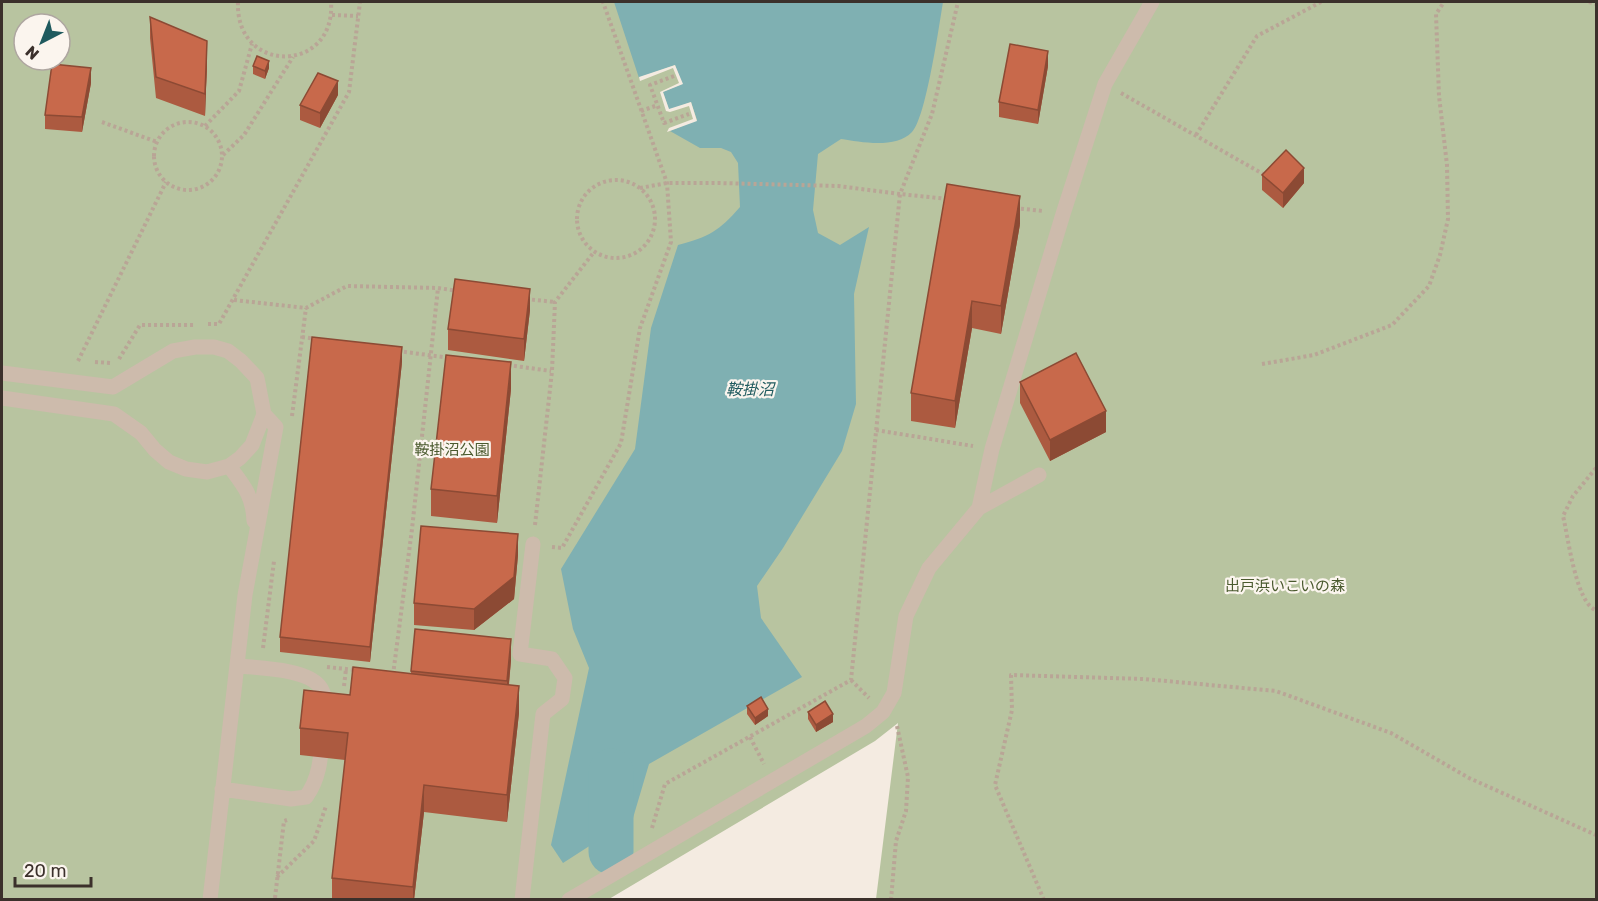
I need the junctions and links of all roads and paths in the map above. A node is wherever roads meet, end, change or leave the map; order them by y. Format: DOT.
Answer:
graph roads {
  1 [pos="238,2"];
  2 [pos="331,2"];
  3 [pos="360,2"];
  4 [pos="603,2"];
  5 [pos="958,2"];
  6 [pos="1152,2"];
  7 [pos="1321,2"];
  8 [pos="1444,2"];
  9 [pos="1589,2"];
  10 [pos="1596,4"];
  11 [pos="332,15"];
  12 [pos="358,16"];
  13 [pos="252,44"];
  14 [pos="293,56"];
  15 [pos="674,76"];
  16 [pos="1105,84"];
  17 [pos="657,105"];
  18 [pos="641,111"];
  19 [pos="688,114"];
  20 [pos="102,122"];
  21 [pos="205,126"];
  22 [pos="1196,135"];
  23 [pos="157,142"];
  24 [pos="222,155"];
  25 [pos="1263,174"];
  26 [pos="166,182"];
  27 [pos="667,183"];
  28 [pos="640,188"];
  29 [pos="900,194"];
  30 [pos="952,200"];
  31 [pos="1009,207"];
  32 [pos="1063,214"];
  33 [pos="594,252"];
  34 [pos="438,288"];
  35 [pos="461,291"];
  36 [pos="519,298"];
  37 [pos="234,300"];
  38 [pos="555,302"];
  39 [pos="302,338"];
  40 [pos="326,341"];
  41 [pos="396,351"];
  42 [pos="431,356"];
  43 [pos="453,358"];
  44 [pos="67,360"];
  45 [pos="78,361"];
  46 [pos="497,364"];
  47 [pos="1262,364"];
  48 [pos="552,371"];
  49 [pos="2,373"];
  50 [pos="2,398"];
  51 [pos="264,414"];
  52 [pos="876,430"];
  53 [pos="992,449"];
  54 [pos="228,466"];
  55 [pos="1596,468"];
  56 [pos="1039,475"];
  57 [pos="979,508"];
  58 [pos="412,529"];
  59 [pos="423,531"];
  60 [pos="255,539"];
  61 [pos="533,544"];
  62 [pos="1596,610"];
  63 [pos="238,666"];
  64 [pos="325,666"];
  65 [pos="358,671"];
  66 [pos="393,675"];
  67 [pos="883,712"];
  68 [pos="750,736"];
  69 [pos="773,781"];
  70 [pos="222,789"];
  71 [pos="327,805"];
  72 [pos="316,809"];
  73 [pos="295,817"];
  74 [pos="652,828"];
  75 [pos="1596,835"];
  76 [pos="275,898"];
  77 [pos="210,900"];
  78 [pos="522,900"];
  79 [pos="569,900"];
  80 [pos="891,900"];
  81 [pos="1044,900"];
  1 -- 13 [label="path"];
  2 -- 11 [label="path"];
  3 -- 12 [label="path"];
  4 -- 18 [label="path"];
  5 -- 29 [label="path"];
  6 -- 16 [label="lane"];
  7 -- 22 [label="path"];
  8 -- 47 [label="path"];
  9 -- 10 [label="path"];
  11 -- 12 [label="path"];
  11 -- 14 [label="path"];
  12 -- 37 [label="path"];
  13 -- 14 [label="path"];
  13 -- 21 [label="path"];
  14 -- 24 [label="path"];
  15 -- 17 [label="path"];
  16 -- 22 [label="path"];
  16 -- 32 [label="lane"];
  17 -- 18 [label="path"];
  17 -- 19 [label="path"];
  18 -- 27 [label="path"];
  20 -- 23 [label="path"];
  21 -- 23 [label="path"];
  21 -- 24 [label="path"];
  22 -- 25 [label="path"];
  23 -- 26 [label="path"];
  24 -- 26 [label="path"];
  26 -- 45 [label="path"];
  27 -- 28 [label="path"];
  27 -- 29 [label="path"];
  27 -- 61 [label="path"];
  28 -- 33 [label="path"];
  28 -- 33 [label="path"];
  29 -- 30 [label="path"];
  29 -- 52 [label="path"];
  31 -- 32 [label="path"];
  32 -- 53 [label="lane"];
  33 -- 38 [label="path"];
  34 -- 35 [label="path"];
  34 -- 37 [label="path"];
  34 -- 42 [label="path"];
  36 -- 38 [label="path"];
  37 -- 45 [label="path"];
  38 -- 48 [label="path"];
  39 -- 40 [label="path"];
  41 -- 42 [label="path"];
  42 -- 43 [label="path"];
  42 -- 58 [label="path"];
  44 -- 45 [label="path"];
  46 -- 48 [label="path"];
  48 -- 61 [label="path"];
  49 -- 51 [label="lane"];
  50 -- 54 [label="lane"];
  51 -- 54 [label="lane"];
  51 -- 60 [label="lane"];
  52 -- 53 [label="path"];
  52 -- 68 [label="path"];
  53 -- 57 [label="lane"];
  54 -- 60 [label="lane"];
  55 -- 62 [label="path"];
  56 -- 57 [label="lane"];
  57 -- 67 [label="lane"];
  58 -- 59 [label="path"];
  58 -- 66 [label="path"];
  60 -- 63 [label="lane"];
  61 -- 78 [label="lane"];
  63 -- 70 [label="lane"];
  63 -- 70 [label="lane"];
  64 -- 65 [label="path"];
  67 -- 69 [label="lane"];
  67 -- 80 [label="path"];
  68 -- 69 [label="path"];
  68 -- 74 [label="path"];
  69 -- 79 [label="lane"];
  70 -- 77 [label="lane"];
  71 -- 72 [label="path"];
  73 -- 76 [label="path"];
  75 -- 81 [label="path"];
}
